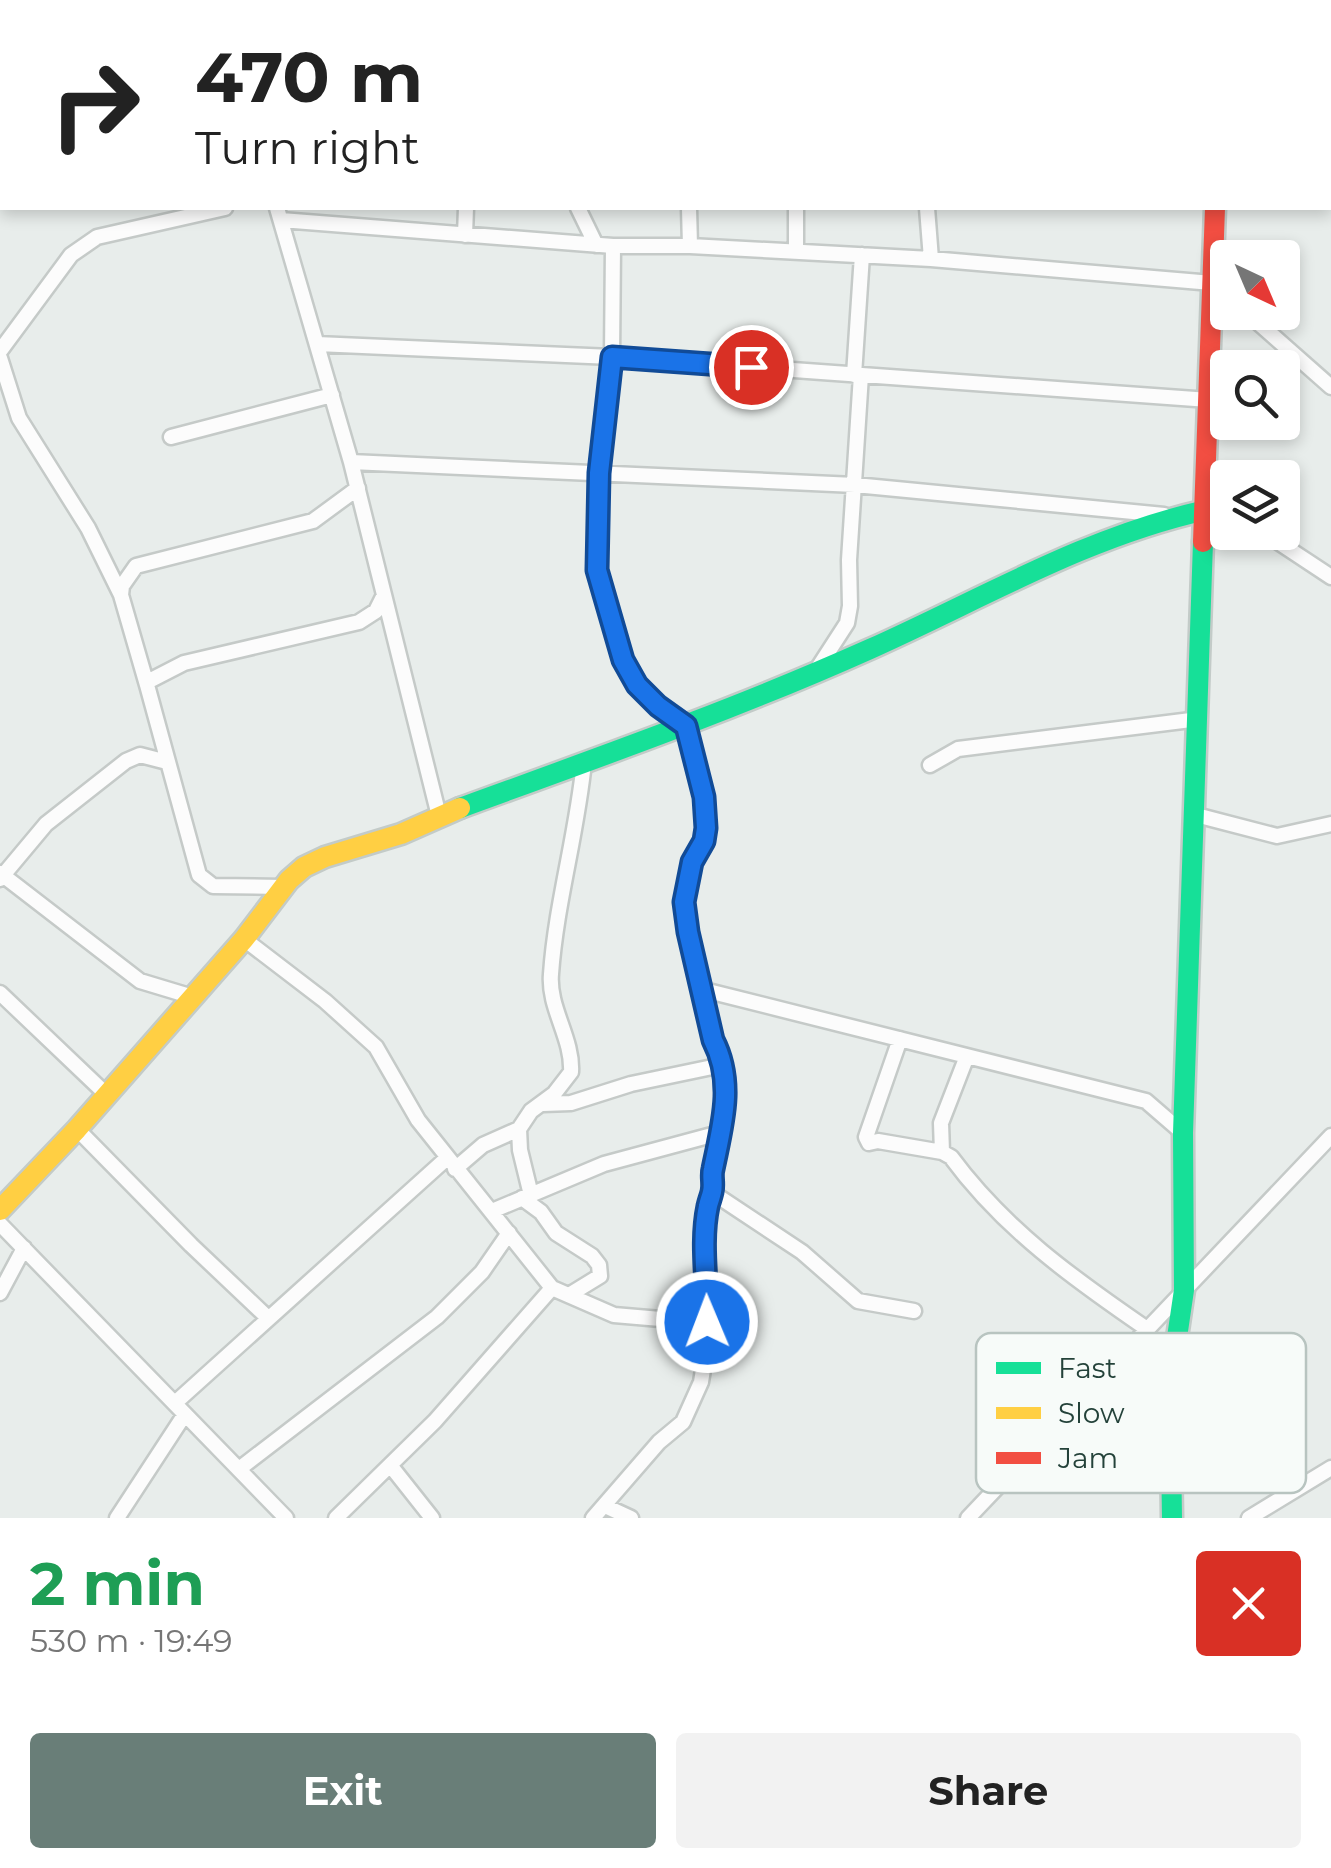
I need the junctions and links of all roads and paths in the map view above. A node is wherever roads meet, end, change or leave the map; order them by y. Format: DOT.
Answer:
graph roads {
  1 [pos="216,210"];
  2 [pos="466,210"];
  3 [pos="579,210"];
  4 [pos="689,210"];
  5 [pos="796,210"];
  6 [pos="928,210"];
  7 [pos="1215,210"];
  8 [pos="279,214"];
  9 [pos="465,234"];
  10 [pos="1217,240"];
  11 [pos="596,245"];
  12 [pos="613,246"];
  13 [pos="690,246"];
  14 [pos="796,252"];
  15 [pos="862,255"];
  16 [pos="931,258"];
  17 [pos="1210,288"];
  18 [pos="1216,330"];
  19 [pos="1266,330"];
  20 [pos="317,344"];
  21 [pos="0,354"];
  22 [pos="612,357"];
  23 [pos="858,375"];
  24 [pos="1331,387"];
  25 [pos="332,396"];
  26 [pos="1209,400"];
  27 [pos="171,437"];
  28 [pos="351,462"];
  29 [pos="599,473"];
  30 [pos="855,485"];
  31 [pos="358,488"];
  32 [pos="1206,501"];
  33 [pos="1210,502"];
  34 [pos="1172,516"];
  35 [pos="1290,550"];
  36 [pos="1331,577"];
  37 [pos="384,595"];
  38 [pos="121,596"];
  39 [pos="813,675"];
  40 [pos="148,685"];
  41 [pos="1199,719"];
  42 [pos="686,726"];
  43 [pos="158,734"];
  44 [pos="140,755"];
  45 [pos="167,762"];
  46 [pos="584,762"];
  47 [pos="930,764"];
  48 [pos="439,816"];
  49 [pos="1196,816"];
  50 [pos="1331,824"];
  51 [pos="1,876"];
  52 [pos="282,887"];
  53 [pos="244,939"];
  54 [pos="700,989"];
  55 [pos="0,992"];
  56 [pos="192,997"];
  57 [pos="900,1039"];
  58 [pos="967,1056"];
  59 [pos="722,1064"];
  60 [pos="106,1095"];
  61 [pos="543,1104"];
  62 [pos="77,1129"];
  63 [pos="519,1129"];
  64 [pos="723,1132"];
  65 [pos="1184,1133"];
  66 [pos="1331,1136"];
  67 [pos="942,1152"];
  68 [pos="451,1164"];
  69 [pos="712,1193"];
  70 [pos="527,1196"];
  71 [pos="0,1210"];
  72 [pos="492,1211"];
  73 [pos="0,1224"];
  74 [pos="509,1234"];
  75 [pos="24,1248"];
  76 [pos="552,1288"];
  77 [pos="1184,1290"];
  78 [pos="0,1292"];
  79 [pos="568,1295"];
  80 [pos="914,1311"];
  81 [pos="268,1318"];
  82 [pos="707,1322"];
  83 [pos="1147,1329"];
  84 [pos="1143,1333"];
  85 [pos="1178,1333"];
  86 [pos="180,1409"];
  87 [pos="390,1465"];
  88 [pos="1331,1468"];
  89 [pos="239,1469"];
  90 [pos="1306,1483"];
  91 [pos="992,1493"];
  92 [pos="1172,1493"];
  93 [pos="1290,1493"];
  94 [pos="605,1506"];
  95 [pos="118,1518"];
  96 [pos="286,1518"];
  97 [pos="336,1518"];
  98 [pos="432,1518"];
  99 [pos="593,1518"];
  100 [pos="631,1518"];
  101 [pos="968,1518"];
  102 [pos="1172,1518"];
  103 [pos="1248,1518"];
  1 -- 21 [label="street"];
  2 -- 9 [label="street"];
  3 -- 11 [label="street"];
  4 -- 13 [label="street"];
  5 -- 14 [label="street"];
  6 -- 16 [label="street"];
  7 -- 10 [label="street"];
  8 -- 9 [label="street"];
  8 -- 20 [label="street"];
  9 -- 11 [label="street"];
  11 -- 12 [label="street"];
  12 -- 13 [label="street"];
  12 -- 22 [label="street"];
  13 -- 14 [label="street"];
  14 -- 15 [label="street"];
  15 -- 16 [label="street"];
  15 -- 23 [label="street"];
  16 -- 17 [label="street"];
  18 -- 26 [label="street"];
  19 -- 24 [label="street"];
  20 -- 22 [label="street"];
  20 -- 25 [label="street"];
  21 -- 38 [label="street"];
  22 -- 23 [label="street"];
  22 -- 29 [label="street"];
  23 -- 26 [label="street"];
  23 -- 30 [label="street"];
  25 -- 27 [label="street"];
  25 -- 28 [label="street"];
  26 -- 32 [label="street"];
  28 -- 29 [label="street"];
  28 -- 31 [label="street"];
  29 -- 30 [label="street"];
  29 -- 42 [label="street"];
  30 -- 34 [label="street"];
  30 -- 39 [label="street"];
  31 -- 37 [label="street"];
  31 -- 38 [label="street"];
  32 -- 33 [label="street"];
  32 -- 34 [label="street"];
  32 -- 41 [label="street"];
  34 -- 39 [label="street"];
  35 -- 36 [label="street"];
  37 -- 40 [label="street"];
  37 -- 48 [label="street"];
  38 -- 40 [label="street"];
  39 -- 42 [label="street"];
  40 -- 43 [label="street"];
  41 -- 47 [label="street"];
  41 -- 49 [label="street"];
  42 -- 46 [label="street"];
  42 -- 54 [label="street"];
  43 -- 44 [label="street"];
  43 -- 45 [label="street"];
  44 -- 45 [label="street"];
  44 -- 51 [label="street"];
  45 -- 52 [label="street"];
  46 -- 48 [label="street"];
  46 -- 61 [label="street"];
  48 -- 52 [label="street"];
  49 -- 50 [label="street"];
  49 -- 65 [label="street"];
  51 -- 56 [label="street"];
  52 -- 53 [label="street"];
  53 -- 56 [label="street"];
  53 -- 68 [label="street"];
  54 -- 57 [label="street"];
  54 -- 59 [label="street"];
  55 -- 60 [label="street"];
  56 -- 60 [label="street"];
  57 -- 58 [label="street"];
  57 -- 67 [label="street"];
  58 -- 65 [label="street"];
  58 -- 67 [label="street"];
  59 -- 61 [label="street"];
  59 -- 64 [label="street"];
  60 -- 62 [label="street"];
  61 -- 63 [label="street"];
  62 -- 71 [label="street"];
  62 -- 81 [label="street"];
  63 -- 68 [label="street"];
  63 -- 70 [label="street"];
  64 -- 69 [label="street"];
  64 -- 70 [label="street"];
  65 -- 77 [label="street"];
  66 -- 77 [label="street"];
  67 -- 83 [label="street"];
  68 -- 72 [label="street"];
  68 -- 81 [label="street"];
  69 -- 80 [label="street"];
  69 -- 82 [label="street"];
  70 -- 72 [label="street"];
  70 -- 79 [label="street"];
  72 -- 74 [label="street"];
  73 -- 75 [label="street"];
  74 -- 76 [label="street"];
  74 -- 89 [label="street"];
  75 -- 78 [label="street"];
  75 -- 86 [label="street"];
  76 -- 79 [label="street"];
  76 -- 87 [label="street"];
  77 -- 83 [label="street"];
  77 -- 85 [label="street"];
  79 -- 82 [label="street"];
  81 -- 86 [label="street"];
  82 -- 94 [label="street"];
  83 -- 84 [label="street"];
  86 -- 89 [label="street"];
  86 -- 95 [label="street"];
  87 -- 97 [label="street"];
  87 -- 98 [label="street"];
  88 -- 90 [label="street"];
  89 -- 96 [label="street"];
  91 -- 101 [label="street"];
  92 -- 102 [label="street"];
  93 -- 103 [label="street"];
  94 -- 99 [label="street"];
  94 -- 100 [label="street"];
}
